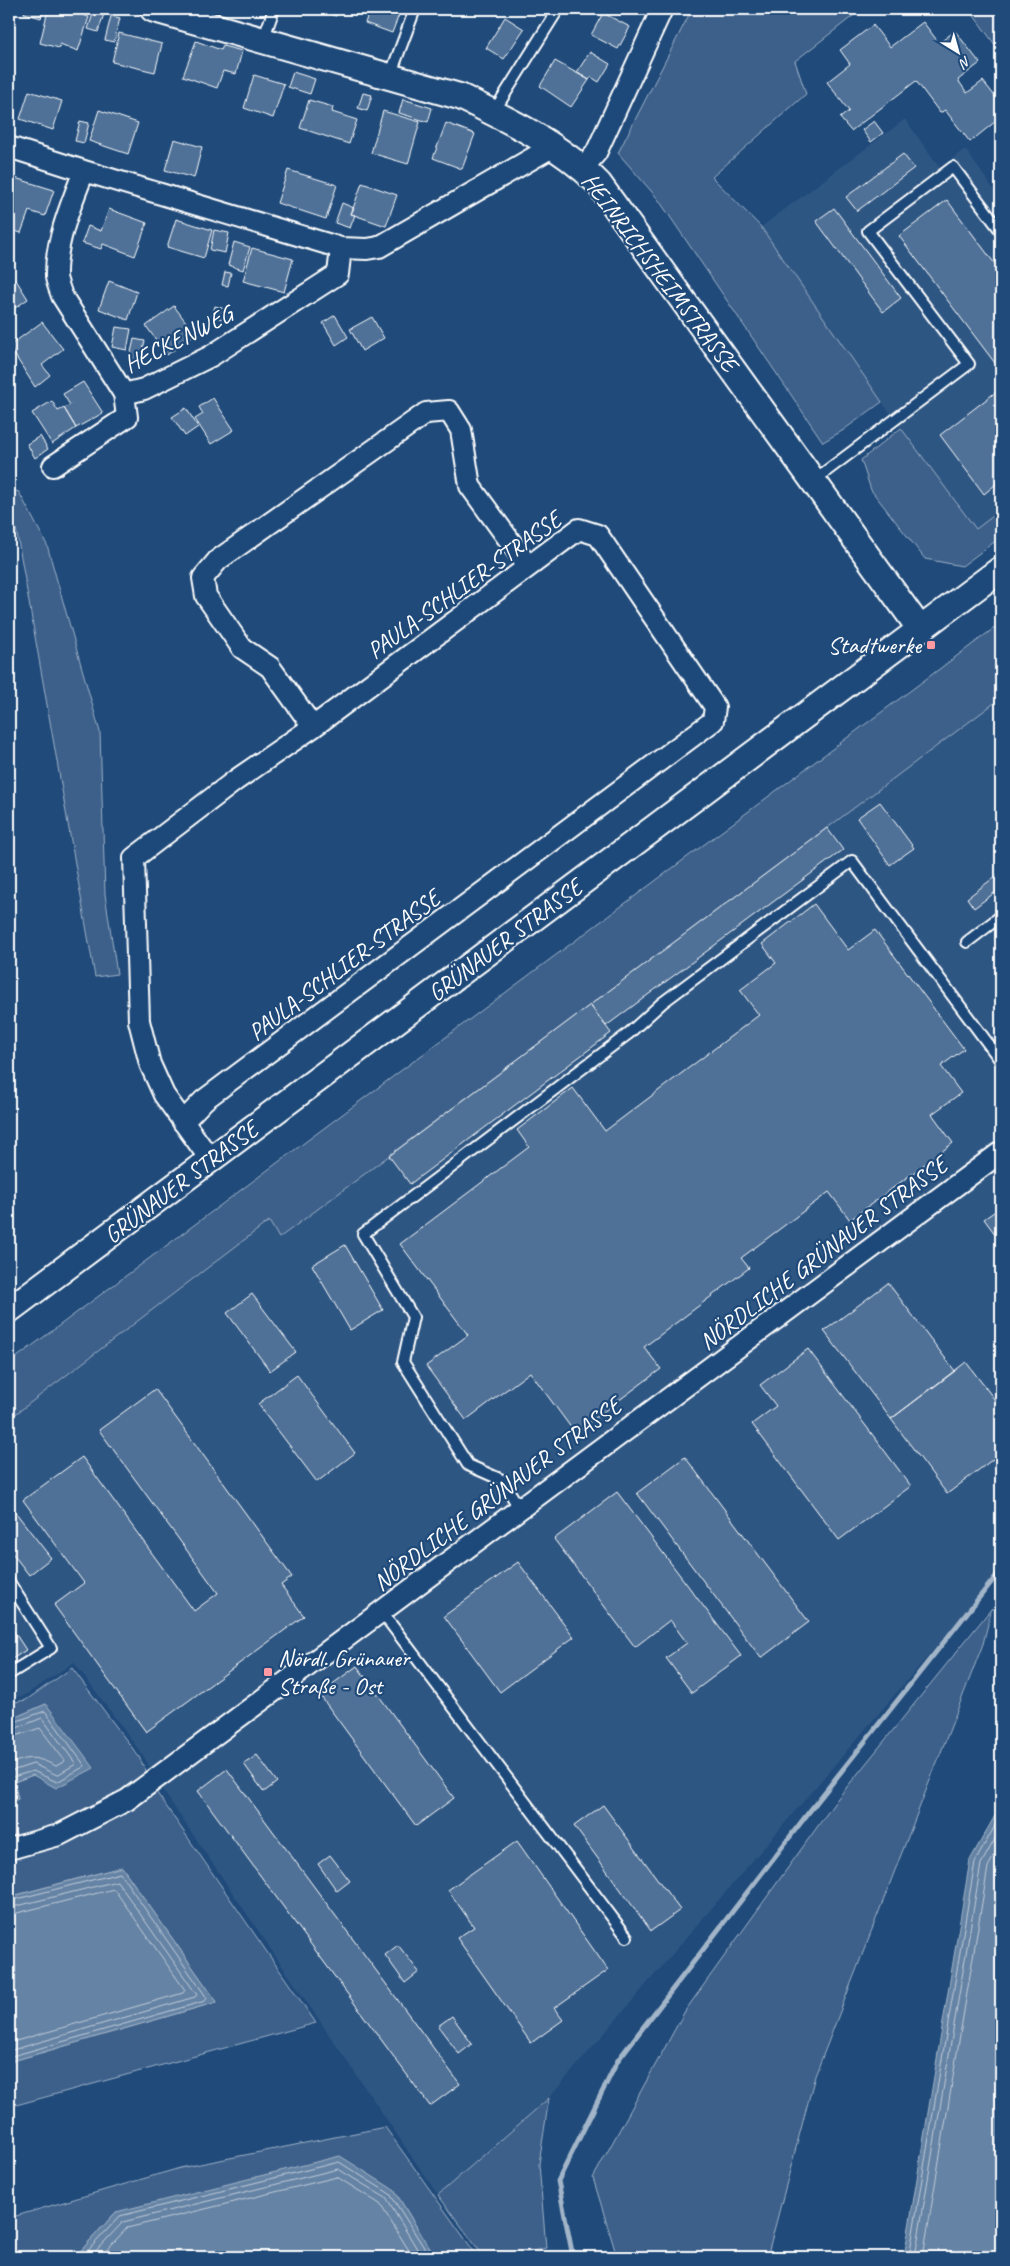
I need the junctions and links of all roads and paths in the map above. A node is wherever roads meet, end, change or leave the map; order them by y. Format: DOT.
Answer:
graph roads {
  1 [pos="153,9"];
  2 [pos="274,9"];
  3 [pos="415,9"];
  4 [pos="662,9"];
  5 [pos="557,11"];
  6 [pos="263,40"];
  7 [pos="390,76"];
  8 [pos="494,112"];
  9 [pos="9,147"];
  10 [pos="552,147"];
  11 [pos="583,168"];
  12 [pos="84,171"];
  13 [pos="1001,231"];
  14 [pos="341,248"];
  15 [pos="124,394"];
  16 [pos="52,466"];
  17 [pos="813,481"];
  18 [pos="528,566"];
  19 [pos="1001,569"];
  20 [pos="920,629"];
  21 [pos="313,727"];
  22 [pos="1001,916"];
  23 [pos="967,942"];
  24 [pos="1001,1061"];
  25 [pos="184,1122"];
  26 [pos="1001,1152"];
  27 [pos="210,1159"];
  28 [pos="9,1310"];
  29 [pos="520,1509"];
  30 [pos="9,1582"];
  31 [pos="382,1611"];
  32 [pos="9,1674"];
  33 [pos="9,1849"];
  34 [pos="627,1937"];
  1 -- 6 [label="street, HEINRICHSHEIMSTRASSE"];
  2 -- 6 [label="lane"];
  3 -- 7 [label="lane"];
  4 -- 11 [label="street"];
  5 -- 8 [label="lane"];
  6 -- 7 [label="street, HEINRICHSHEIMSTRASSE"];
  7 -- 8 [label="street, HEINRICHSHEIMSTRASSE"];
  8 -- 10 [label="street, HEINRICHSHEIMSTRASSE"];
  9 -- 12 [label="street"];
  10 -- 11 [label="street, HEINRICHSHEIMSTRASSE"];
  10 -- 14 [label="street"];
  11 -- 17 [label="street, HEINRICHSHEIMSTRASSE"];
  12 -- 14 [label="street"];
  12 -- 15 [label="street, HECKENWEG"];
  13 -- 17 [label="lane"];
  14 -- 15 [label="street, HECKENWEG"];
  15 -- 16 [label="street"];
  17 -- 20 [label="street, HEINRICHSHEIMSTRASSE"];
  18 -- 21 [label="street, PAULA-SCHLIER-STRASSE"];
  18 -- 21 [label="street"];
  18 -- 25 [label="street, PAULA-SCHLIER-STRASSE"];
  19 -- 20 [label="street, GRÜNAUER STRASSE"];
  20 -- 27 [label="street, GRÜNAUER STRASSE"];
  21 -- 25 [label="street, PAULA-SCHLIER-STRASSE"];
  22 -- 23 [label="lane"];
  24 -- 29 [label="lane"];
  25 -- 27 [label="street, PAULA-SCHLIER-STRASSE"];
  26 -- 29 [label="street, NÖRDLICHE GRÜNAUER STRASSE"];
  27 -- 28 [label="street, GRÜNAUER STRASSE"];
  29 -- 31 [label="street, NÖRDLICHE GRÜNAUER STRASSE"];
  30 -- 32 [label="lane"];
  31 -- 33 [label="street, NÖRDLICHE GRÜNAUER STRASSE"];
  31 -- 34 [label="lane"];
}
